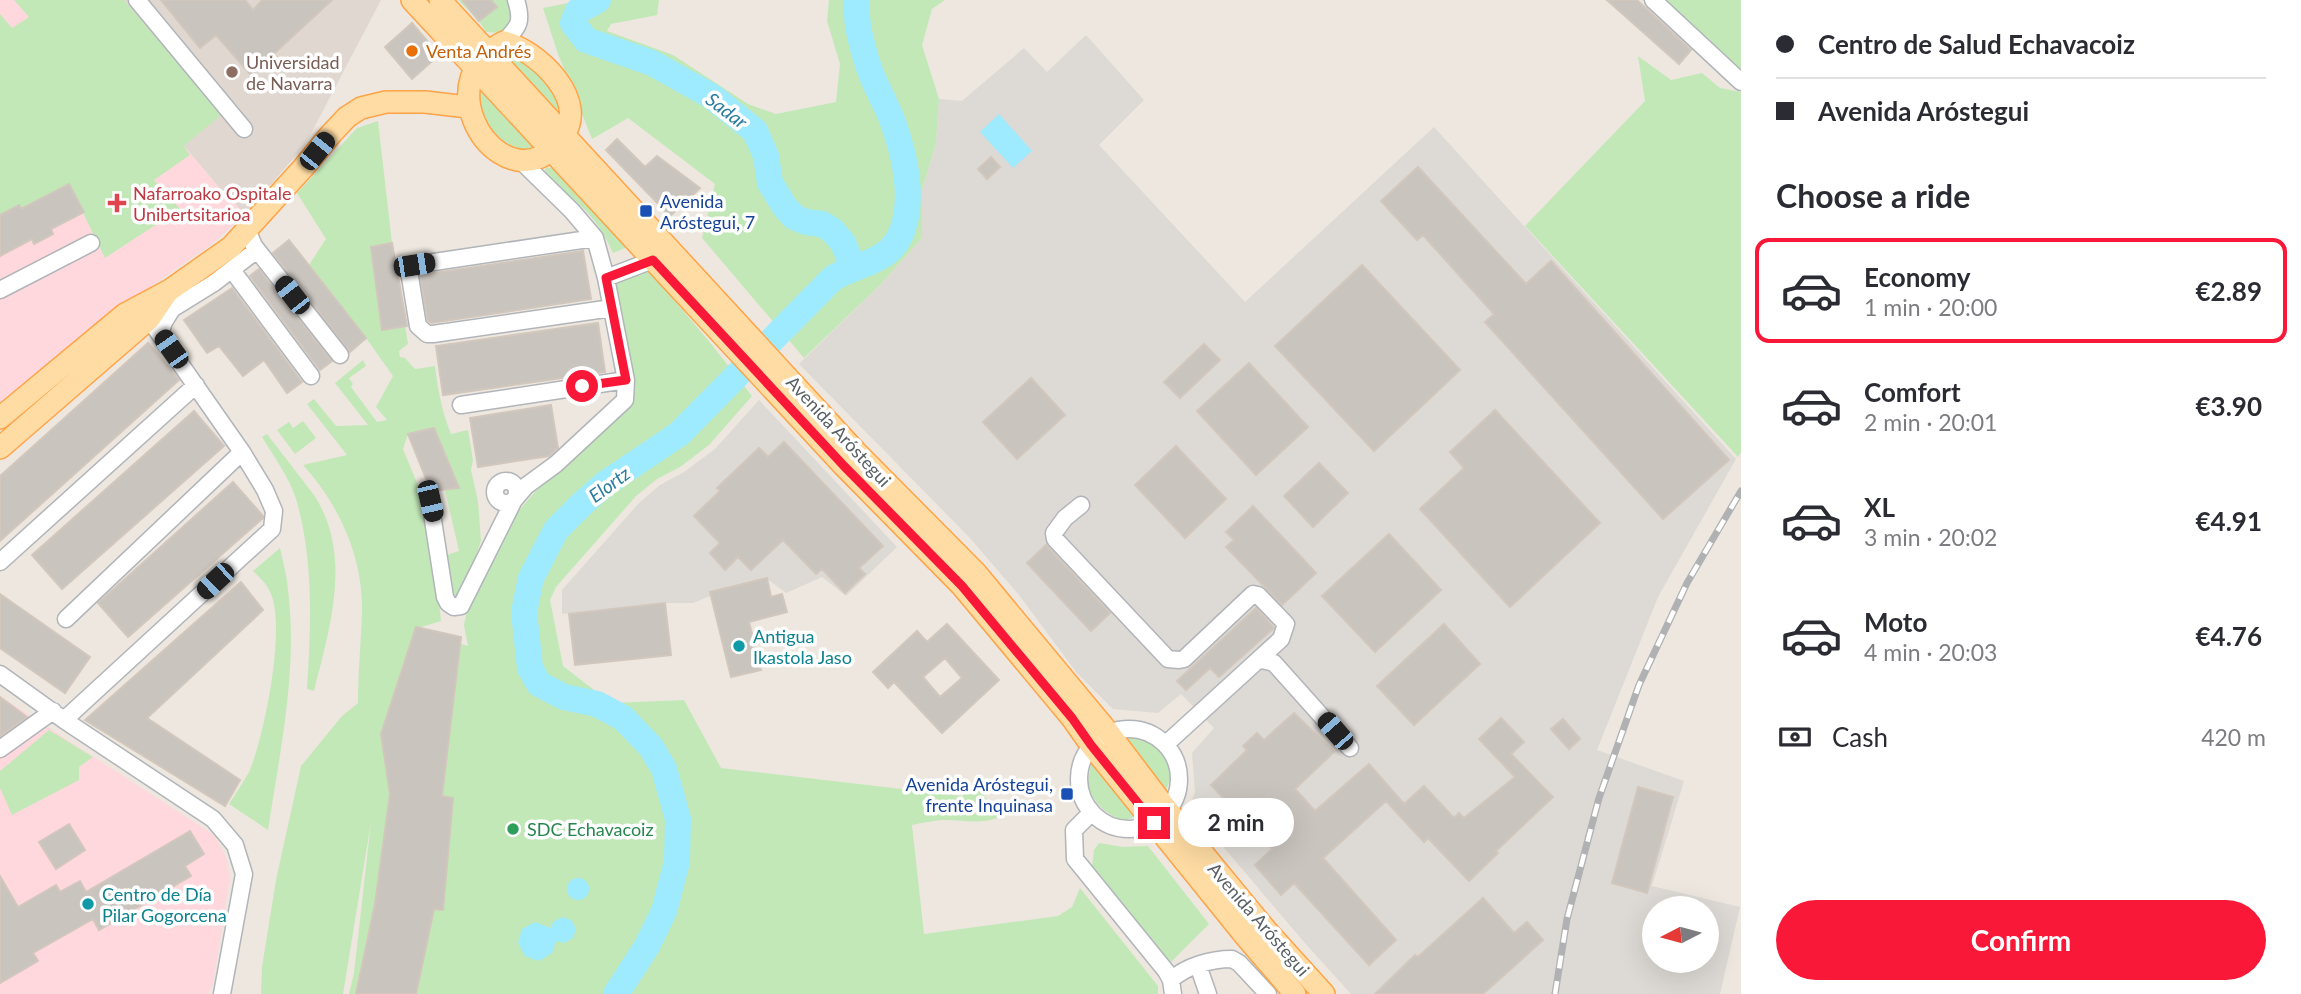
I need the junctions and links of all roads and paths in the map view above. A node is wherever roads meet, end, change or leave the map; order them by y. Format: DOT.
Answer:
graph roads {
  1 [pos="137,0"];
  2 [pos="412,0"];
  3 [pos="439,0"];
  4 [pos="516,0"];
  5 [pos="1653,0"];
  6 [pos="497,47"];
  7 [pos="475,69"];
  8 [pos="1741,82"];
  9 [pos="468,107"];
  10 [pos="244,130"];
  11 [pos="557,142"];
  12 [pos="520,160"];
  13 [pos="247,229"];
  14 [pos="595,238"];
  15 [pos="91,243"];
  16 [pos="257,250"];
  17 [pos="653,260"];
  18 [pos="232,270"];
  19 [pos="606,278"];
  20 [pos="0,289"];
  21 [pos="170,290"];
  22 [pos="612,308"];
  23 [pos="722,321"];
  24 [pos="154,326"];
  25 [pos="340,355"];
  26 [pos="312,376"];
  27 [pos="626,380"];
  28 [pos="196,385"];
  29 [pos="461,405"];
  30 [pos="0,418"];
  31 [pos="0,448"];
  32 [pos="242,452"];
  33 [pos="537,478"];
  34 [pos="506,500"];
  35 [pos="430,501"];
  36 [pos="1081,505"];
  37 [pos="0,562"];
  38 [pos="66,619"];
  39 [pos="1257,660"];
  40 [pos="0,674"];
  41 [pos="58,716"];
  42 [pos="1099,739"];
  43 [pos="1166,744"];
  44 [pos="1350,748"];
  45 [pos="0,749"];
  46 [pos="1091,813"];
  47 [pos="1161,817"];
  48 [pos="1198,965"];
  49 [pos="1172,987"];
  50 [pos="222,994"];
  51 [pos="1208,994"];
  52 [pos="1268,994"];
  53 [pos="1296,994"];
  54 [pos="1324,994"];
  1 -- 10 [label="street"];
  2 -- 7 [label="main road, Avenida Aróstegui"];
  3 -- 6 [label="main road, Avenida Aróstegui"];
  4 -- 6 [label="street"];
  5 -- 8 [label="street"];
  6 -- 7 [label="main road"];
  6 -- 11 [label="main road, Avenida Aróstegui"];
  6 -- 11 [label="main road"];
  7 -- 9 [label="main road"];
  7 -- 11 [label="main road, Avenida Aróstegui"];
  9 -- 12 [label="main road"];
  9 -- 13 [label="main road"];
  11 -- 12 [label="main road"];
  11 -- 17 [label="main road, Avenida Aróstegui"];
  11 -- 23 [label="main road, Avenida Aróstegui"];
  12 -- 14 [label="street"];
  13 -- 16 [label="street"];
  13 -- 21 [label="main road"];
  14 -- 19 [label="street"];
  14 -- 22 [label="street"];
  15 -- 20 [label="street"];
  16 -- 18 [label="street"];
  16 -- 25 [label="street"];
  17 -- 19 [label="street"];
  17 -- 23 [label="main road, Avenida Aróstegui"];
  18 -- 24 [label="street"];
  18 -- 26 [label="street"];
  19 -- 22 [label="street"];
  21 -- 24 [label="main road"];
  21 -- 30 [label="main road"];
  22 -- 27 [label="street"];
  23 -- 42 [label="main road, Avenida Aróstegui"];
  24 -- 28 [label="street"];
  24 -- 31 [label="main road"];
  27 -- 29 [label="street"];
  27 -- 33 [label="street"];
  28 -- 32 [label="street"];
  28 -- 37 [label="street"];
  32 -- 38 [label="street"];
  32 -- 41 [label="street"];
  33 -- 34 [label="street"];
  33 -- 34 [label="street"];
  34 -- 35 [label="street"];
  36 -- 39 [label="street"];
  39 -- 43 [label="street"];
  39 -- 44 [label="street"];
  40 -- 41 [label="street"];
  41 -- 45 [label="street"];
  41 -- 50 [label="street"];
  42 -- 43 [label="street"];
  42 -- 46 [label="street"];
  42 -- 47 [label="main road, Avenida Aróstegui"];
  43 -- 47 [label="street"];
  46 -- 47 [label="street"];
  46 -- 49 [label="street"];
  47 -- 53 [label="main road, Avenida Aróstegui"];
  47 -- 54 [label="main road, Avenida Aróstegui"];
  48 -- 49 [label="street"];
  48 -- 51 [label="street"];
  48 -- 52 [label="street"];
}
